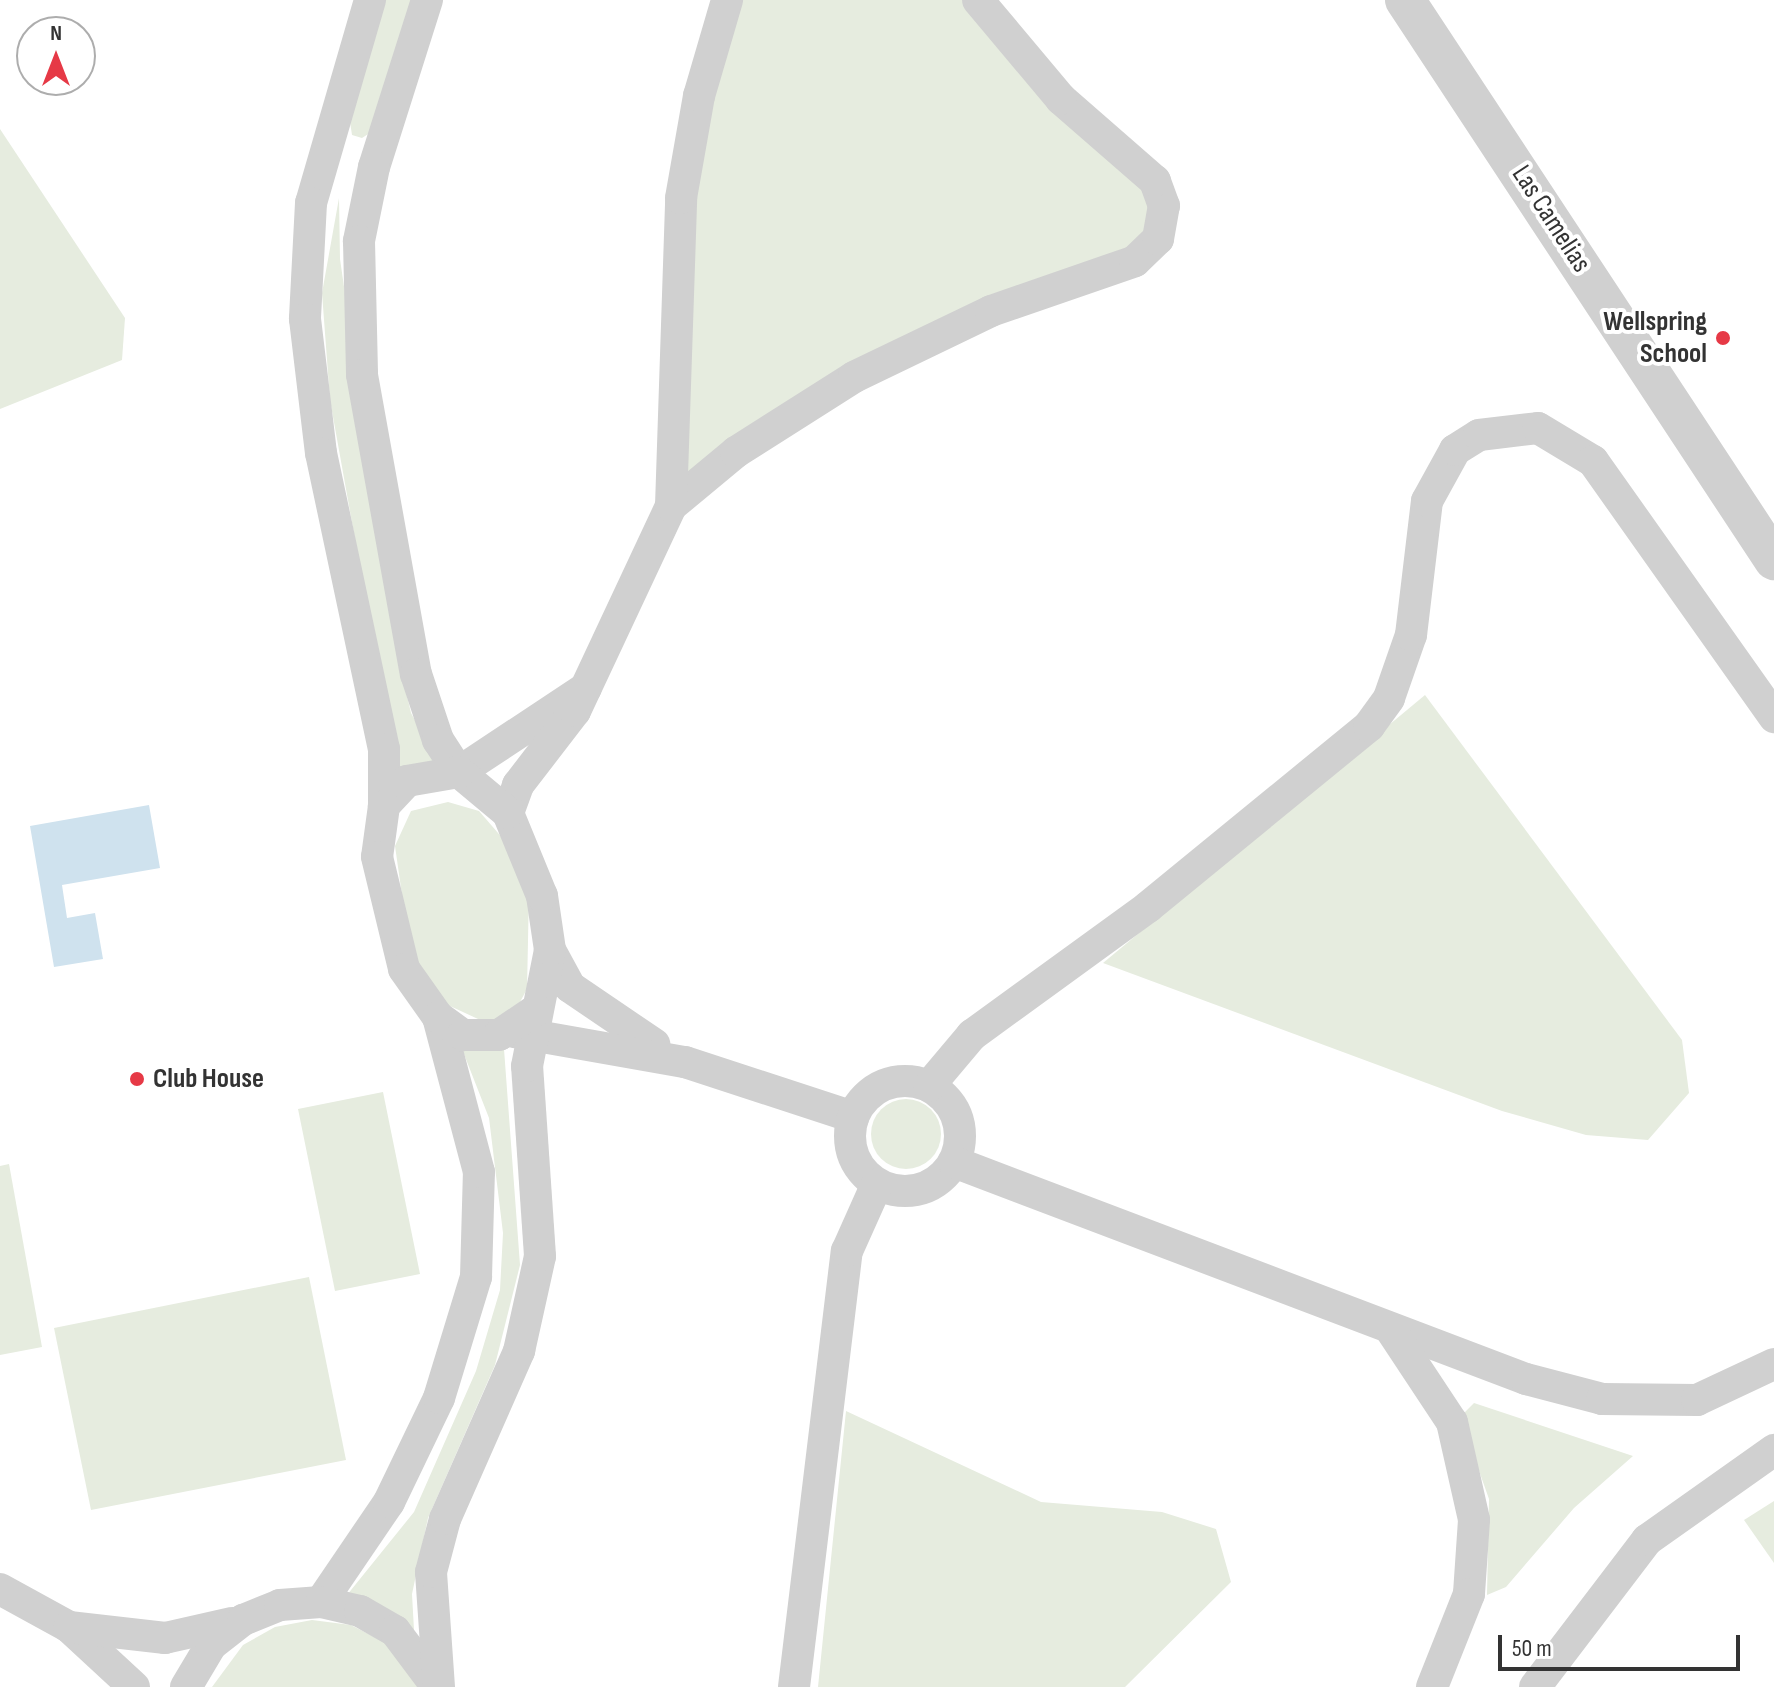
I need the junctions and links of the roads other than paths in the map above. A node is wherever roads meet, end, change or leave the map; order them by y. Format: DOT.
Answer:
graph roads {
  1 [pos="370,0"];
  2 [pos="427,0"];
  3 [pos="727,0"];
  4 [pos="978,0"];
  5 [pos="1405,0"];
  6 [pos="324,154"];
  7 [pos="374,167"];
  8 [pos="671,506"];
  9 [pos="1774,560"];
  10 [pos="586,688"];
  11 [pos="1774,717"];
  12 [pos="459,772"];
  13 [pos="384,806"];
  14 [pos="508,813"];
  15 [pos="550,950"];
  16 [pos="438,1017"];
  17 [pos="525,1025"];
  18 [pos="685,1062"];
  19 [pos="929,1086"];
  20 [pos="853,1117"];
  21 [pos="954,1162"];
  22 [pos="877,1184"];
  23 [pos="1391,1330"];
  24 [pos="1774,1364"];
  25 [pos="1774,1450"];
  26 [pos="0,1589"];
  27 [pos="321,1602"];
  28 [pos="243,1620"];
  29 [pos="69,1627"];
  30 [pos="134,1687"];
  31 [pos="186,1687"];
  32 [pos="437,1687"];
  33 [pos="794,1687"];
  34 [pos="1432,1687"];
  35 [pos="1535,1687"];
  1 -- 6 [label="street"];
  2 -- 7 [label="street"];
  3 -- 8 [label="street"];
  4 -- 8 [label="street"];
  5 -- 9 [label="street, Las Camelias"];
  6 -- 7 [label="street"];
  6 -- 13 [label="street"];
  7 -- 12 [label="street"];
  8 -- 10 [label="street"];
  10 -- 12 [label="street"];
  10 -- 14 [label="street"];
  11 -- 19 [label="street"];
  12 -- 13 [label="street"];
  12 -- 14 [label="street"];
  13 -- 16 [label="street"];
  14 -- 15 [label="street"];
  15 -- 17 [label="street"];
  15 -- 18 [label="street"];
  16 -- 17 [label="street"];
  16 -- 27 [label="street"];
  17 -- 18 [label="street"];
  17 -- 32 [label="street"];
  18 -- 20 [label="street"];
  19 -- 20 [label="street"];
  19 -- 21 [label="street"];
  20 -- 22 [label="street"];
  21 -- 22 [label="street"];
  21 -- 23 [label="street"];
  22 -- 33 [label="street"];
  23 -- 24 [label="street"];
  23 -- 34 [label="street"];
  25 -- 35 [label="street"];
  26 -- 29 [label="street"];
  27 -- 28 [label="street"];
  27 -- 32 [label="street"];
  28 -- 29 [label="street"];
  28 -- 31 [label="street"];
  29 -- 30 [label="street"];
}
